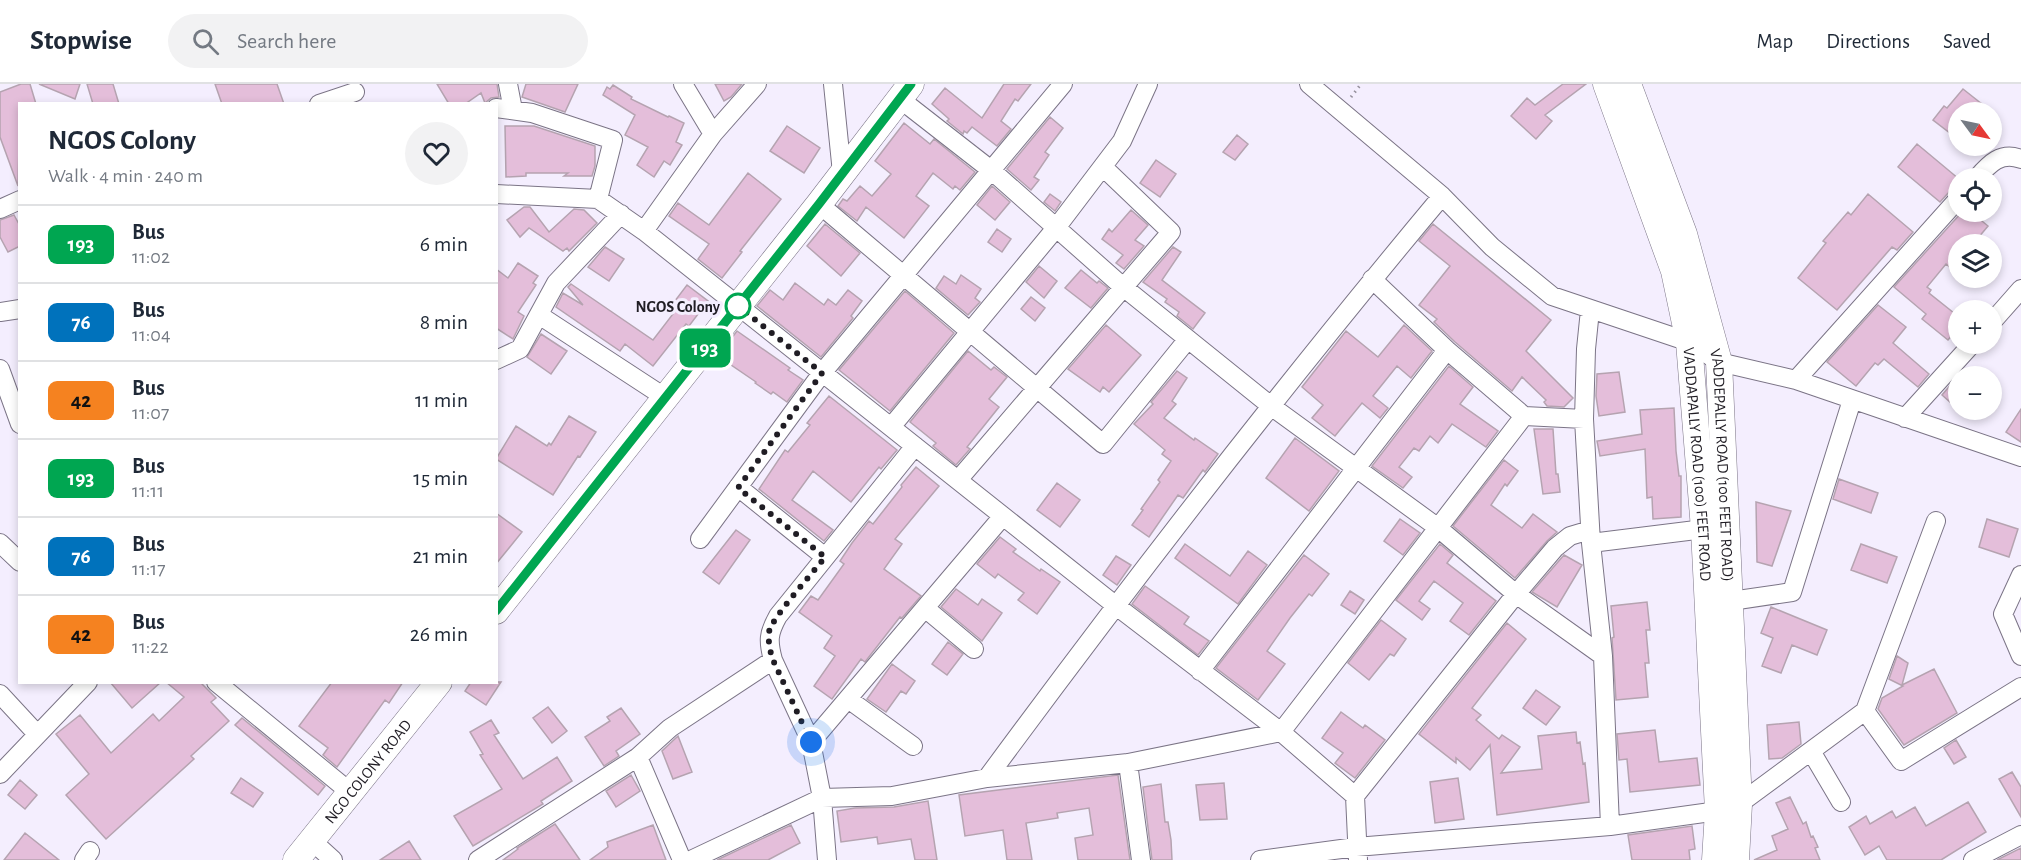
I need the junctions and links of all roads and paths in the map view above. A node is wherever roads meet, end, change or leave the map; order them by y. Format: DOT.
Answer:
graph roads {
  1 [pos="508,84"];
  2 [pos="683,84"];
  3 [pos="757,84"];
  4 [pos="833,84"];
  5 [pos="1063,84"];
  6 [pos="1148,84"];
  7 [pos="1309,84"];
  8 [pos="1606,84"];
  9 [pos="1628,84"];
  10 [pos="905,91"];
  11 [pos="356,93"];
  12 [pos="326,102"];
  13 [pos="505,109"];
  14 [pos="713,134"];
  15 [pos="2021,159"];
  16 [pos="1103,167"];
  17 [pos="1986,168"];
  18 [pos="991,170"];
  19 [pos="842,173"];
  20 [pos="498,194"];
  21 [pos="1442,196"];
  22 [pos="598,199"];
  23 [pos="18,201"];
  24 [pos="819,204"];
  25 [pos="0,209"];
  26 [pos="1948,210"];
  27 [pos="621,214"];
  28 [pos="1056,228"];
  29 [pos="644,231"];
  30 [pos="904,275"];
  31 [pos="1372,279"];
  32 [pos="1122,286"];
  33 [pos="2021,290"];
  34 [pos="738,306"];
  35 [pos="1590,310"];
  36 [pos="2002,311"];
  37 [pos="539,315"];
  38 [pos="971,332"];
  39 [pos="1188,339"];
  40 [pos="1689,342"];
  41 [pos="1447,350"];
  42 [pos="1963,354"];
  43 [pos="498,359"];
  44 [pos="1719,362"];
  45 [pos="0,369"];
  46 [pos="822,373"];
  47 [pos="1796,381"];
  48 [pos="1037,387"];
  49 [pos="666,398"];
  50 [pos="1852,400"];
  51 [pos="1271,406"];
  52 [pos="1524,416"];
  53 [pos="18,418"];
  54 [pos="1905,418"];
  55 [pos="1584,419"];
  56 [pos="891,428"];
  57 [pos="915,446"];
  58 [pos="2021,457"];
  59 [pos="1356,469"];
  60 [pos="958,480"];
  61 [pos="738,488"];
  62 [pos="1003,516"];
  63 [pos="1936,521"];
  64 [pos="1437,527"];
  65 [pos="1704,529"];
  66 [pos="1591,536"];
  67 [pos="700,539"];
  68 [pos="0,543"];
  69 [pos="825,557"];
  70 [pos="18,560"];
  71 [pos="2021,574"];
  72 [pos="1516,594"];
  73 [pos="1731,601"];
  74 [pos="1115,605"];
  75 [pos="498,608"];
  76 [pos="925,608"];
  77 [pos="974,649"];
  78 [pos="1603,656"];
  79 [pos="2021,656"];
  80 [pos="773,660"];
  81 [pos="1200,671"];
  82 [pos="86,684"];
  83 [pos="218,684"];
  84 [pos="437,684"];
  85 [pos="2021,687"];
  86 [pos="0,694"];
  87 [pos="848,699"];
  88 [pos="1865,711"];
  89 [pos="1281,732"];
  90 [pos="37,734"];
  91 [pos="811,742"];
  92 [pos="913,746"];
  93 [pos="1810,751"];
  94 [pos="638,757"];
  95 [pos="1128,763"];
  96 [pos="0,774"];
  97 [pos="987,778"];
  98 [pos="350,792"];
  99 [pos="1355,796"];
  100 [pos="822,798"];
  101 [pos="1841,802"];
  102 [pos="1729,808"];
  103 [pos="1610,826"];
  104 [pos="2021,835"];
  105 [pos="304,850"];
  106 [pos="1357,853"];
  107 [pos="1980,858"];
  108 [pos="682,859"];
  109 [pos="333,860"];
  110 [pos="478,860"];
  111 [pos="827,860"];
  112 [pos="1141,860"];
  113 [pos="1260,860"];
  114 [pos="1715,860"];
  115 [pos="1736,860"];
  1 -- 13 [label="street"];
  2 -- 14 [label="street"];
  3 -- 14 [label="street"];
  4 -- 19 [label="street"];
  5 -- 18 [label="street"];
  6 -- 16 [label="street"];
  7 -- 21 [label="street"];
  8 -- 40 [label="main road, VADDAPALLY ROAD (100) FEET ROAD"];
  9 -- 44 [label="main road, VADDEPALLY ROAD (100 FEET ROAD)"];
  10 -- 18 [label="street"];
  10 -- 19 [label="main road"];
  11 -- 12 [label="street"];
  13 -- 22 [label="street"];
  14 -- 29 [label="street"];
  15 -- 17 [label="street"];
  16 -- 28 [label="street"];
  16 -- 32 [label="street"];
  18 -- 28 [label="street"];
  18 -- 30 [label="street"];
  19 -- 24 [label="main road"];
  20 -- 22 [label="street"];
  21 -- 31 [label="street"];
  21 -- 35 [label="street"];
  22 -- 27 [label="street"];
  23 -- 25 [label="street"];
  24 -- 30 [label="street"];
  24 -- 34 [label="main road"];
  26 -- 47 [label="street"];
  27 -- 29 [label="street"];
  27 -- 37 [label="street"];
  28 -- 32 [label="street"];
  28 -- 38 [label="street"];
  29 -- 34 [label="street"];
  30 -- 38 [label="street"];
  30 -- 46 [label="street"];
  31 -- 41 [label="street"];
  31 -- 51 [label="street"];
  32 -- 39 [label="street"];
  32 -- 48 [label="street"];
  33 -- 36 [label="street"];
  34 -- 46 [label="street"];
  34 -- 49 [label="main road"];
  35 -- 40 [label="street"];
  35 -- 55 [label="street"];
  37 -- 43 [label="street"];
  37 -- 49 [label="street"];
  38 -- 48 [label="street"];
  38 -- 56 [label="street"];
  39 -- 48 [label="street"];
  39 -- 51 [label="street"];
  40 -- 44 [label="street"];
  40 -- 65 [label="main road, VADDAPALLY ROAD (100) FEET ROAD"];
  41 -- 52 [label="street"];
  41 -- 59 [label="street"];
  42 -- 54 [label="street"];
  44 -- 47 [label="street"];
  44 -- 73 [label="main road, VADDEPALLY ROAD (100 FEET ROAD)"];
  45 -- 53 [label="street"];
  46 -- 56 [label="street"];
  46 -- 61 [label="street"];
  47 -- 50 [label="street"];
  48 -- 60 [label="street"];
  49 -- 75 [label="main road"];
  50 -- 54 [label="street"];
  50 -- 73 [label="street"];
  51 -- 59 [label="street"];
  51 -- 74 [label="street"];
  52 -- 55 [label="street"];
  52 -- 64 [label="street"];
  54 -- 58 [label="street"];
  55 -- 66 [label="street"];
  56 -- 57 [label="street"];
  57 -- 60 [label="street"];
  57 -- 69 [label="street"];
  59 -- 64 [label="street"];
  59 -- 81 [label="street"];
  60 -- 62 [label="street"];
  61 -- 67 [label="street"];
  61 -- 69 [label="street"];
  62 -- 74 [label="street"];
  62 -- 76 [label="street"];
  63 -- 88 [label="street"];
  64 -- 72 [label="street"];
  64 -- 89 [label="street"];
  65 -- 66 [label="street"];
  65 -- 102 [label="main road, VADDAPALLY ROAD (100) FEET ROAD"];
  66 -- 72 [label="street"];
  66 -- 78 [label="street"];
  68 -- 70 [label="street"];
  69 -- 80 [label="street"];
  71 -- 79 [label="street"];
  72 -- 78 [label="street"];
  72 -- 99 [label="street"];
  73 -- 102 [label="main road, VADDEPALLY ROAD (100 FEET ROAD)"];
  74 -- 81 [label="street"];
  74 -- 97 [label="street"];
  76 -- 77 [label="street"];
  76 -- 87 [label="street"];
  78 -- 103 [label="street"];
  80 -- 91 [label="street"];
  80 -- 94 [label="street"];
  81 -- 89 [label="street"];
  82 -- 90 [label="street"];
  83 -- 98 [label="street"];
  84 -- 98 [label="main road, NGO COLONY ROAD"];
  85 -- 88 [label="street"];
  86 -- 90 [label="street"];
  87 -- 91 [label="street"];
  87 -- 92 [label="street"];
  88 -- 93 [label="street"];
  89 -- 95 [label="street"];
  89 -- 99 [label="street"];
  90 -- 96 [label="street"];
  91 -- 100 [label="street"];
  93 -- 101 [label="street"];
  93 -- 102 [label="street"];
  94 -- 108 [label="street"];
  94 -- 110 [label="street"];
  95 -- 97 [label="street"];
  95 -- 112 [label="street"];
  97 -- 100 [label="street"];
  98 -- 105 [label="main road, NGO COLONY ROAD"];
  99 -- 106 [label="street"];
  100 -- 108 [label="street"];
  100 -- 111 [label="street"];
  102 -- 103 [label="street"];
  102 -- 114 [label="main road, VADDAPALLY ROAD (100) FEET ROAD"];
  102 -- 115 [label="main road, VADDEPALLY ROAD (100 FEET ROAD)"];
  103 -- 106 [label="street"];
  104 -- 107 [label="street"];
  105 -- 109 [label="street"];
  106 -- 113 [label="street"];
}
